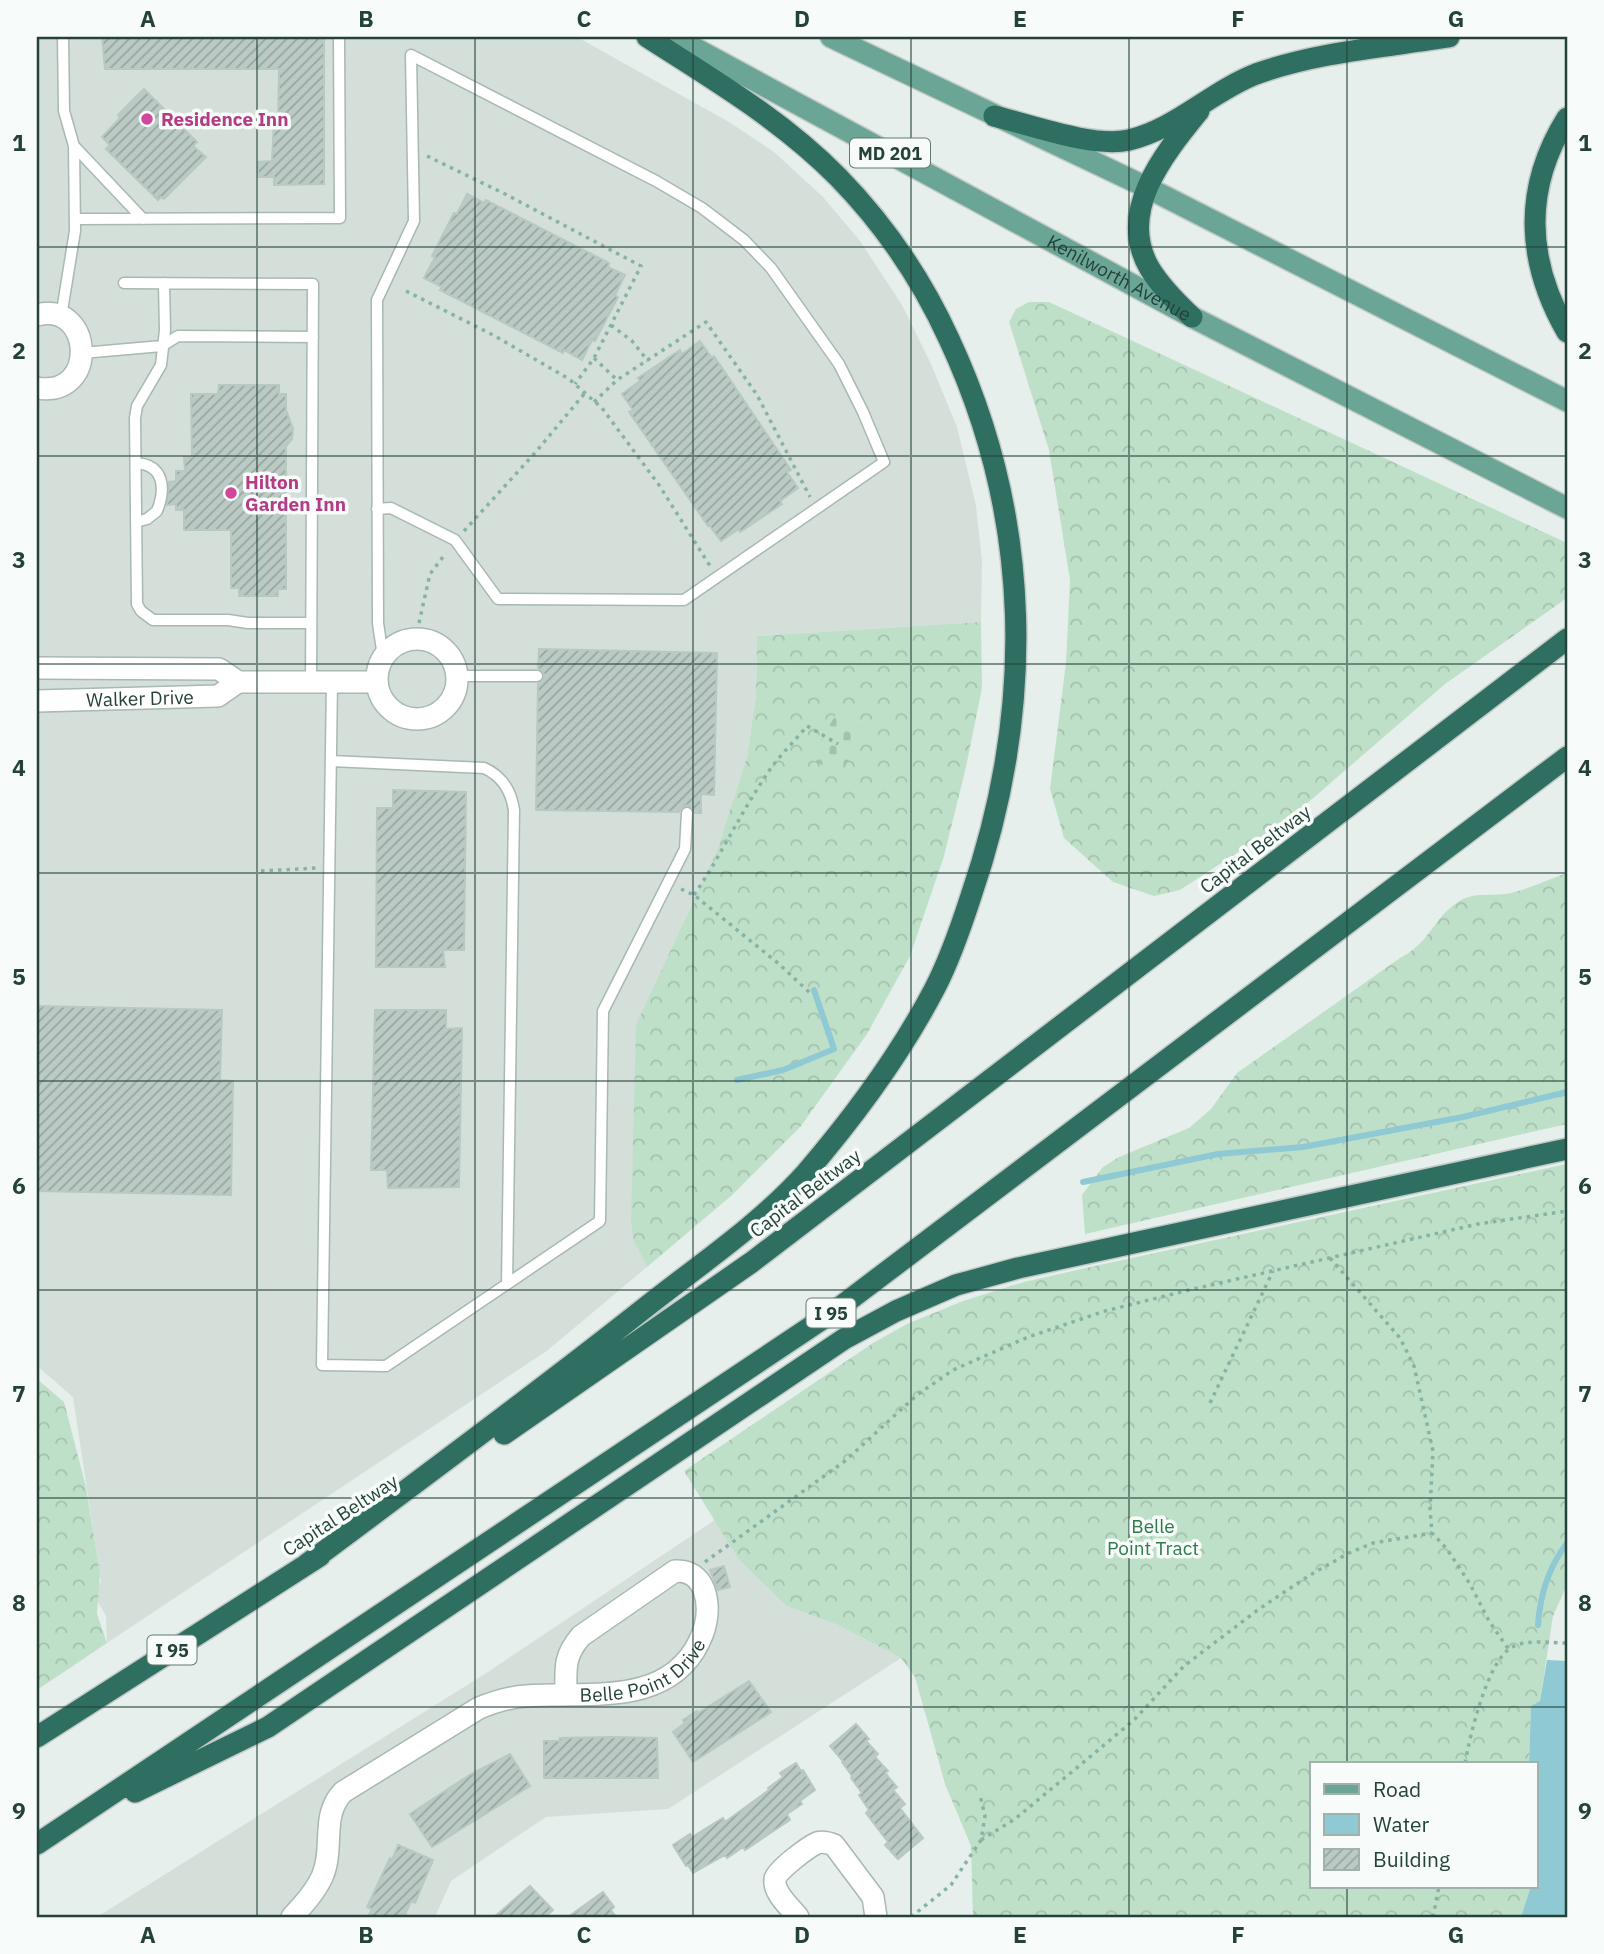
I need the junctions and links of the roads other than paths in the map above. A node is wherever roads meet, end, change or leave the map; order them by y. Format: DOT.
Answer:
graph roads {
  1 [pos="63,37"];
  2 [pos="340,37"];
  3 [pos="647,37"];
  4 [pos="674,37"];
  5 [pos="831,37"];
  6 [pos="1449,37"];
  7 [pos="1209,99"];
  8 [pos="994,116"];
  9 [pos="1567,118"];
  10 [pos="74,146"];
  11 [pos="1146,187"];
  12 [pos="75,219"];
  13 [pos="143,219"];
  14 [pos="124,283"];
  15 [pos="164,284"];
  16 [pos="37,315"];
  17 [pos="61,317"];
  18 [pos="1192,317"];
  19 [pos="1567,332"];
  20 [pos="313,337"];
  21 [pos="162,346"];
  22 [pos="82,353"];
  23 [pos="37,388"];
  24 [pos="1567,401"];
  25 [pos="135,463"];
  26 [pos="1567,508"];
  27 [pos="377,509"];
  28 [pos="136,522"];
  29 [pos="311,623"];
  30 [pos="1567,639"];
  31 [pos="383,657"];
  32 [pos="37,668"];
  33 [pos="457,676"];
  34 [pos="537,676"];
  35 [pos="238,682"];
  36 [pos="332,682"];
  37 [pos="377,682"];
  38 [pos="311,683"];
  39 [pos="37,701"];
  40 [pos="1567,757"];
  41 [pos="331,761"];
  42 [pos="687,813"];
  43 [pos="1567,1149"];
  44 [pos="507,1284"];
  45 [pos="307,1564"];
  46 [pos="566,1695"];
  47 [pos="37,1737"];
  48 [pos="64,1826"];
  49 [pos="37,1844"];
  50 [pos="292,1917"];
  51 [pos="798,1917"];
  52 [pos="876,1917"];
  1 -- 10 [label="lane"];
  2 -- 13 [label="lane"];
  3 -- 45 [label="highway"];
  4 -- 18 [label="main road, Kenilworth Avenue / MD 201"];
  5 -- 8 [label="main road"];
  6 -- 7 [label="highway"];
  7 -- 8 [label="highway"];
  7 -- 11 [label="highway"];
  8 -- 11 [label="main road"];
  9 -- 19 [label="highway"];
  10 -- 12 [label="lane"];
  10 -- 13 [label="lane"];
  11 -- 18 [label="highway"];
  11 -- 24 [label="main road"];
  12 -- 13 [label="lane"];
  12 -- 17 [label="lane"];
  14 -- 15 [label="lane"];
  15 -- 20 [label="lane"];
  15 -- 21 [label="lane"];
  16 -- 17 [label="street"];
  17 -- 22 [label="street"];
  18 -- 26 [label="main road, Kenilworth Avenue / MD 201"];
  20 -- 21 [label="lane"];
  20 -- 29 [label="lane"];
  21 -- 22 [label="lane"];
  21 -- 25 [label="lane"];
  22 -- 23 [label="street"];
  25 -- 28 [label="lane"];
  25 -- 28 [label="lane"];
  27 -- 27 [label="lane"];
  27 -- 31 [label="lane"];
  28 -- 29 [label="lane"];
  29 -- 38 [label="lane"];
  30 -- 45 [label="highway, Capital Beltway / I 95"];
  31 -- 33 [label="street"];
  31 -- 37 [label="street"];
  32 -- 35 [label="street, Walker Drive"];
  33 -- 34 [label="lane"];
  33 -- 37 [label="street"];
  35 -- 38 [label="street, Walker Drive"];
  35 -- 39 [label="street, Walker Drive"];
  36 -- 37 [label="street, Walker Drive"];
  36 -- 38 [label="street, Walker Drive"];
  36 -- 41 [label="lane"];
  40 -- 48 [label="highway, I 95"];
  41 -- 44 [label="lane"];
  41 -- 44 [label="lane"];
  42 -- 44 [label="lane"];
  43 -- 48 [label="highway"];
  45 -- 47 [label="highway, Capital Beltway / I 95"];
  46 -- 46 [label="street, Belle Point Drive"];
  46 -- 50 [label="street, Belle Point Drive"];
  48 -- 49 [label="highway, I 95"];
  51 -- 52 [label="street"];
}
